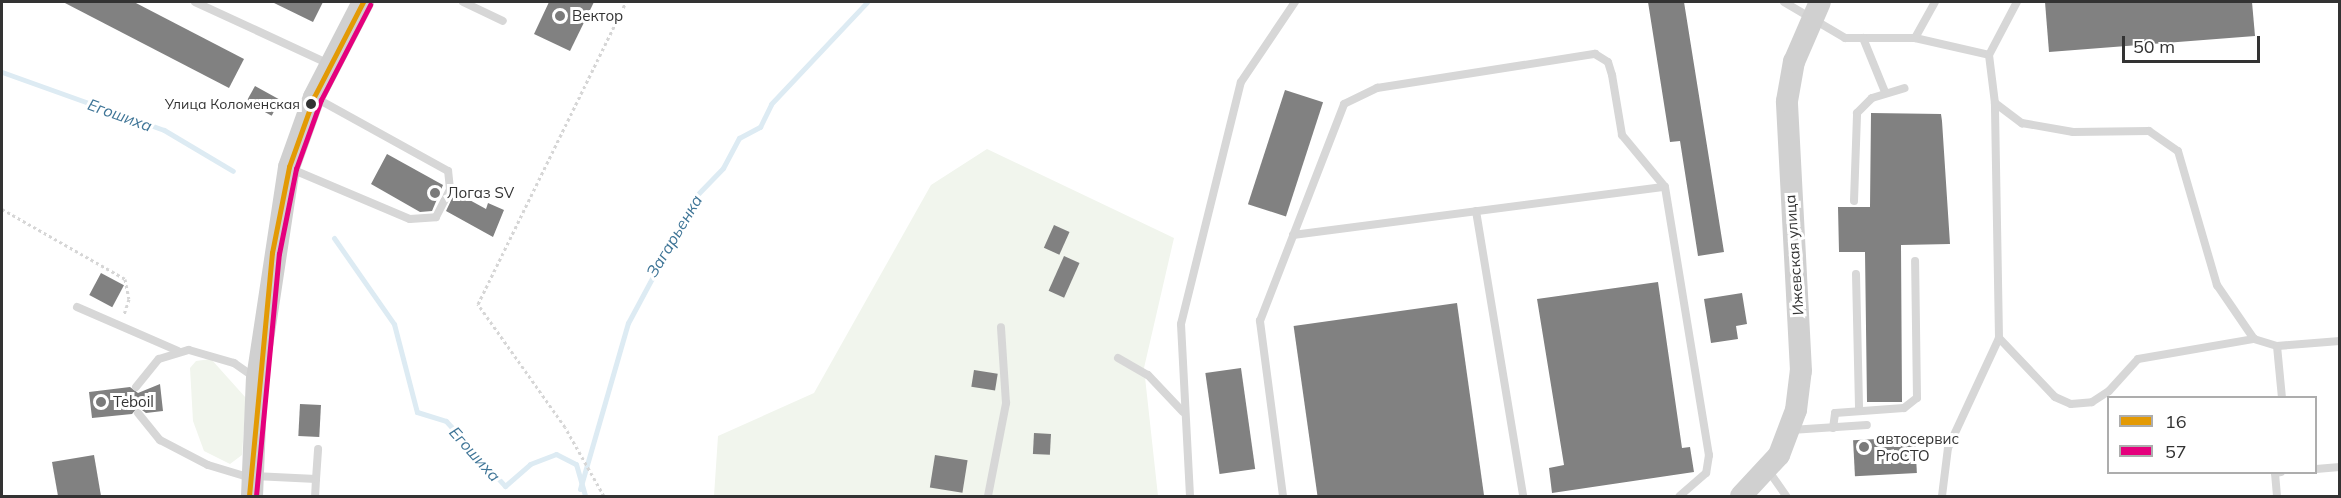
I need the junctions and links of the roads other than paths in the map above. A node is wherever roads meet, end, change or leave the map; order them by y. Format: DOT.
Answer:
graph roads {
  1 [pos="195,2"];
  2 [pos="363,2"];
  3 [pos="463,2"];
  4 [pos="1295,2"];
  5 [pos="1784,2"];
  6 [pos="1935,2"];
  7 [pos="2017,2"];
  8 [pos="1816,10"];
  9 [pos="503,21"];
  10 [pos="1863,38"];
  11 [pos="1915,38"];
  12 [pos="1989,55"];
  13 [pos="329,64"];
  14 [pos="1904,88"];
  15 [pos="1885,92"];
  16 [pos="314,97"];
  17 [pos="1995,103"];
  18 [pos="289,167"];
  19 [pos="1665,186"];
  20 [pos="1854,201"];
  21 [pos="1476,211"];
  22 [pos="1293,236"];
  23 [pos="1915,261"];
  24 [pos="1856,274"];
  25 [pos="77,307"];
  26 [pos="1001,327"];
  27 [pos="1999,338"];
  28 [pos="2254,339"];
  29 [pos="2340,341"];
  30 [pos="2277,346"];
  31 [pos="178,351"];
  32 [pos="1118,358"];
  33 [pos="257,379"];
  34 [pos="136,387"];
  35 [pos="2282,396"];
  36 [pos="1859,411"];
  37 [pos="1183,412"];
  38 [pos="138,413"];
  39 [pos="1867,425"];
  40 [pos="1833,428"];
  41 [pos="1791,430"];
  42 [pos="318,449"];
  43 [pos="2340,467"];
  44 [pos="1768,469"];
  45 [pos="2317,469"];
  46 [pos="2275,474"];
  47 [pos="316,479"];
  48 [pos="252,489"];
  49 [pos="315,496"];
  50 [pos="988,496"];
  51 [pos="1191,496"];
  52 [pos="1283,496"];
  53 [pos="1523,496"];
  54 [pos="1680,496"];
  55 [pos="1741,496"];
  56 [pos="1786,496"];
  57 [pos="1942,496"];
  58 [pos="2277,496"];
  1 -- 13 [label="lane"];
  2 -- 13 [label="main road"];
  3 -- 9 [label="lane"];
  4 -- 37 [label="lane"];
  5 -- 8 [label="lane"];
  6 -- 11 [label="lane"];
  7 -- 12 [label="lane"];
  8 -- 10 [label="lane"];
  8 -- 41 [label="main road, Ижевская улица"];
  10 -- 11 [label="lane"];
  10 -- 15 [label="lane"];
  11 -- 12 [label="lane"];
  12 -- 17 [label="lane"];
  13 -- 16 [label="main road"];
  14 -- 15 [label="lane"];
  15 -- 20 [label="lane"];
  16 -- 18 [label="main road"];
  16 -- 18 [label="lane"];
  17 -- 27 [label="lane"];
  17 -- 28 [label="lane"];
  18 -- 33 [label="main road"];
  19 -- 21 [label="lane"];
  19 -- 22 [label="lane"];
  19 -- 54 [label="lane"];
  21 -- 22 [label="lane"];
  21 -- 53 [label="lane"];
  22 -- 52 [label="lane"];
  23 -- 36 [label="lane"];
  24 -- 36 [label="lane"];
  25 -- 31 [label="lane"];
  26 -- 50 [label="lane"];
  27 -- 28 [label="lane"];
  27 -- 57 [label="lane"];
  28 -- 30 [label="lane"];
  29 -- 30 [label="lane"];
  30 -- 35 [label="lane"];
  31 -- 33 [label="lane"];
  31 -- 34 [label="lane"];
  32 -- 37 [label="lane"];
  33 -- 48 [label="main road"];
  36 -- 40 [label="lane"];
  37 -- 51 [label="lane"];
  38 -- 48 [label="lane"];
  39 -- 40 [label="lane"];
  40 -- 41 [label="lane"];
  41 -- 44 [label="main road, Ижевская улица"];
  42 -- 47 [label="lane"];
  43 -- 45 [label="lane"];
  44 -- 55 [label="main road, Ижевская улица"];
  44 -- 56 [label="lane"];
  46 -- 58 [label="lane"];
  47 -- 48 [label="lane"];
  47 -- 49 [label="lane"];
}
